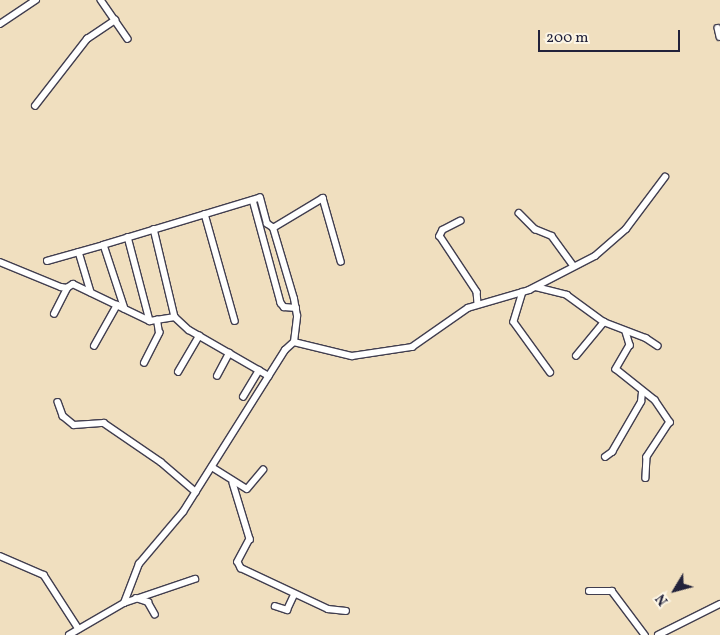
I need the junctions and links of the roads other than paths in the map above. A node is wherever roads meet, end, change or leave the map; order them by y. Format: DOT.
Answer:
graph roads {
  1 [pos="36,0"];
  2 [pos="101,0"];
  3 [pos="115,20"];
  4 [pos="0,24"];
  5 [pos="718,28"];
  6 [pos="720,37"];
  7 [pos="128,39"];
  8 [pos="35,106"];
  9 [pos="666,176"];
  10 [pos="253,200"];
  11 [pos="520,213"];
  12 [pos="204,214"];
  13 [pos="461,221"];
  14 [pos="273,228"];
  15 [pos="154,229"];
  16 [pos="128,237"];
  17 [pos="104,245"];
  18 [pos="79,252"];
  19 [pos="47,261"];
  20 [pos="341,261"];
  21 [pos="0,262"];
  22 [pos="574,266"];
  23 [pos="536,287"];
  24 [pos="67,288"];
  25 [pos="91,292"];
  26 [pos="523,292"];
  27 [pos="478,303"];
  28 [pos="117,306"];
  29 [pos="296,308"];
  30 [pos="125,309"];
  31 [pos="54,314"];
  32 [pos="175,317"];
  33 [pos="154,321"];
  34 [pos="235,321"];
  35 [pos="604,322"];
  36 [pos="626,332"];
  37 [pos="199,336"];
  38 [pos="294,342"];
  39 [pos="94,346"];
  40 [pos="658,346"];
  41 [pos="229,353"];
  42 [pos="576,356"];
  43 [pos="144,363"];
  44 [pos="259,370"];
  45 [pos="178,372"];
  46 [pos="550,372"];
  47 [pos="217,376"];
  48 [pos="269,376"];
  49 [pos="642,392"];
  50 [pos="243,397"];
  51 [pos="58,402"];
  52 [pos="605,457"];
  53 [pos="212,467"];
  54 [pos="263,470"];
  55 [pos="646,478"];
  56 [pos="233,483"];
  57 [pos="196,492"];
  58 [pos="0,556"];
  59 [pos="195,579"];
  60 [pos="589,591"];
  61 [pos="294,595"];
  62 [pos="136,598"];
  63 [pos="124,603"];
  64 [pos="720,604"];
  65 [pos="275,606"];
  66 [pos="346,611"];
  67 [pos="155,614"];
  68 [pos="80,629"];
  69 [pos="69,635"];
  70 [pos="645,635"];
  71 [pos="658,635"];
  1 -- 4 [label="street"];
  2 -- 3 [label="street"];
  3 -- 7 [label="street"];
  3 -- 8 [label="street"];
  5 -- 6 [label="street"];
  9 -- 22 [label="street"];
  10 -- 12 [label="street"];
  10 -- 14 [label="street"];
  10 -- 29 [label="street"];
  11 -- 22 [label="street"];
  12 -- 15 [label="street"];
  12 -- 34 [label="street"];
  13 -- 27 [label="street"];
  14 -- 20 [label="street"];
  14 -- 29 [label="street"];
  15 -- 16 [label="street"];
  15 -- 32 [label="street"];
  16 -- 17 [label="street"];
  16 -- 33 [label="street"];
  17 -- 18 [label="street"];
  17 -- 30 [label="street"];
  18 -- 19 [label="street"];
  18 -- 25 [label="street"];
  21 -- 24 [label="street"];
  22 -- 23 [label="street"];
  23 -- 26 [label="street"];
  23 -- 35 [label="street"];
  24 -- 25 [label="street"];
  24 -- 31 [label="street"];
  25 -- 28 [label="street"];
  26 -- 27 [label="street"];
  26 -- 46 [label="street"];
  27 -- 38 [label="street"];
  28 -- 30 [label="street"];
  28 -- 39 [label="street"];
  29 -- 38 [label="street"];
  30 -- 33 [label="street"];
  32 -- 33 [label="street"];
  32 -- 37 [label="street"];
  33 -- 43 [label="street"];
  35 -- 36 [label="street"];
  35 -- 42 [label="street"];
  36 -- 40 [label="street"];
  36 -- 49 [label="street"];
  37 -- 41 [label="street"];
  37 -- 45 [label="street"];
  38 -- 48 [label="street"];
  41 -- 44 [label="street"];
  41 -- 47 [label="street"];
  44 -- 48 [label="street"];
  44 -- 50 [label="street"];
  48 -- 53 [label="street"];
  49 -- 52 [label="street"];
  49 -- 55 [label="street"];
  51 -- 57 [label="street"];
  53 -- 56 [label="street"];
  53 -- 57 [label="street"];
  54 -- 56 [label="street"];
  56 -- 61 [label="street"];
  57 -- 63 [label="street"];
  58 -- 68 [label="street"];
  59 -- 62 [label="street"];
  60 -- 70 [label="street"];
  61 -- 65 [label="street"];
  61 -- 66 [label="street"];
  62 -- 63 [label="street"];
  62 -- 67 [label="street"];
  63 -- 68 [label="street"];
  64 -- 71 [label="street"];
  68 -- 69 [label="street"];
}
